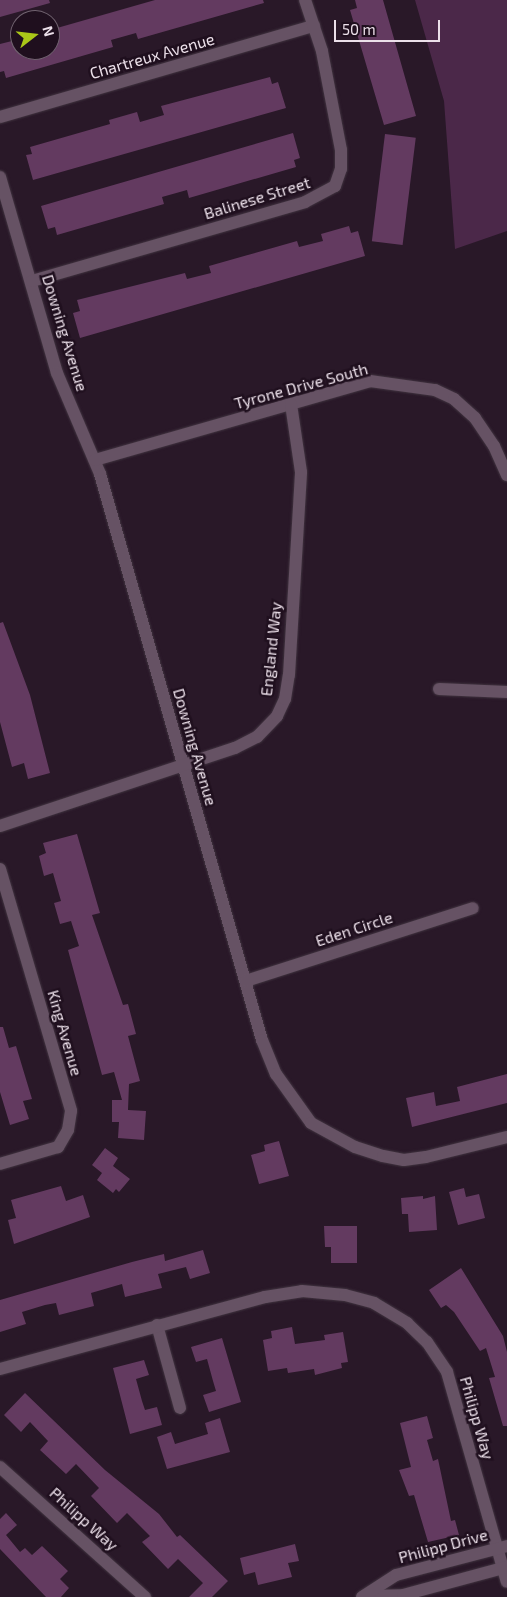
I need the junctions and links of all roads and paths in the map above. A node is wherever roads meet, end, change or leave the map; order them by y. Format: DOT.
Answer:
graph roads {
  1 [pos="305,0"];
  2 [pos="314,26"];
  3 [pos="0,117"];
  4 [pos="0,177"];
  5 [pos="32,282"];
  6 [pos="291,404"];
  7 [pos="95,460"];
  8 [pos="507,475"];
  9 [pos="439,689"];
  10 [pos="507,692"];
  11 [pos="184,766"];
  12 [pos="0,826"];
  13 [pos="0,870"];
  14 [pos="473,908"];
  15 [pos="246,981"];
  16 [pos="507,1138"];
  17 [pos="0,1164"];
  18 [pos="157,1325"];
  19 [pos="0,1369"];
  20 [pos="180,1408"];
  21 [pos="0,1467"];
  22 [pos="501,1547"];
  23 [pos="504,1568"];
  24 [pos="507,1582"];
  25 [pos="145,1597"];
  26 [pos="363,1597"];
  1 -- 2 [label="street, Balinese Street"];
  2 -- 3 [label="street, Chartreux Avenue"];
  2 -- 5 [label="street, Balinese Street"];
  4 -- 5 [label="street, Downing Avenue"];
  5 -- 7 [label="street, Downing Avenue"];
  6 -- 7 [label="street, Tyrone Drive South"];
  6 -- 8 [label="street, Tyrone Drive South"];
  6 -- 11 [label="street, England Way"];
  7 -- 11 [label="street, Downing Avenue"];
  9 -- 10 [label="street"];
  11 -- 12 [label="street, England Way"];
  11 -- 15 [label="street, Downing Avenue"];
  13 -- 17 [label="street, King Avenue"];
  14 -- 15 [label="street, Eden Circle"];
  15 -- 16 [label="street, Downing Avenue"];
  18 -- 19 [label="street, Philipp Way"];
  18 -- 20 [label="street"];
  18 -- 22 [label="street, Philipp Way"];
  21 -- 25 [label="street, Philipp Way"];
  22 -- 23 [label="street, Philipp Way"];
  22 -- 26 [label="street, Philipp Drive"];
  23 -- 24 [label="street, Philipp Way"];
  23 -- 26 [label="street, Philipp Drive"];
}
